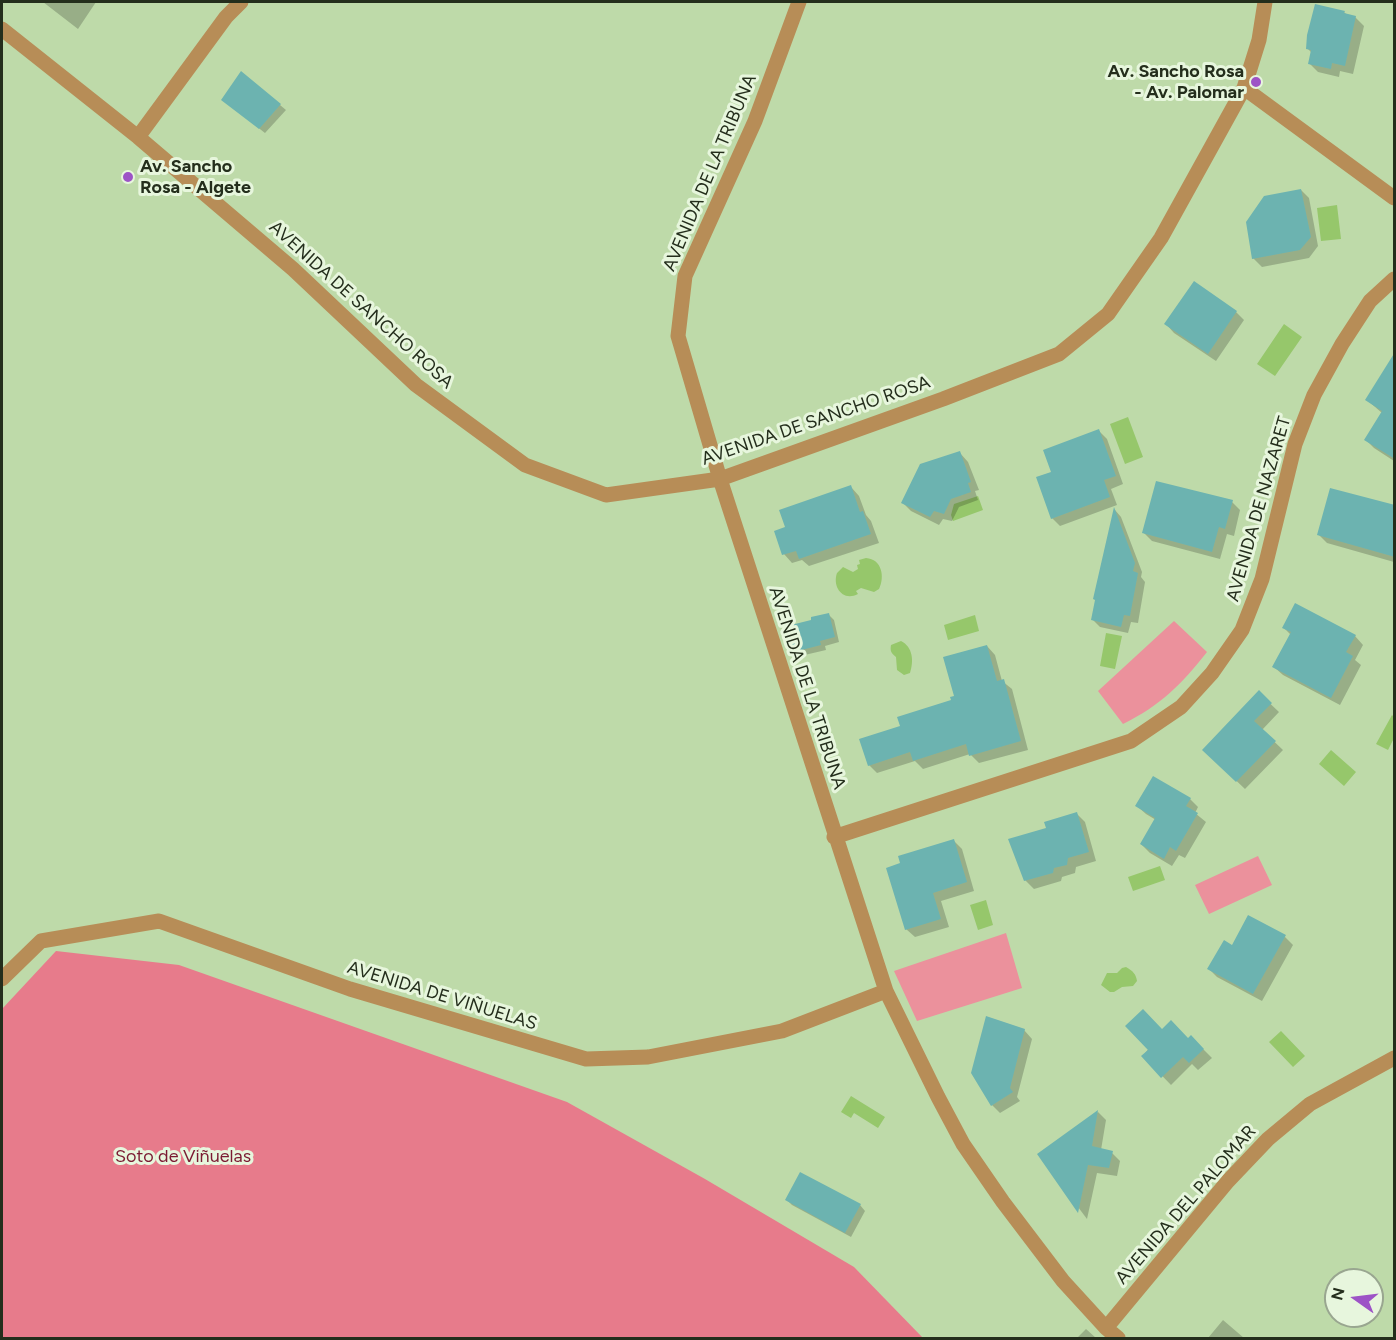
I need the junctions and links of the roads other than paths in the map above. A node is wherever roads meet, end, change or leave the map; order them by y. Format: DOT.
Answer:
graph roads {
  1 [pos="241,2"];
  2 [pos="800,2"];
  3 [pos="1265,2"];
  4 [pos="2,29"];
  5 [pos="1244,88"];
  6 [pos="138,137"];
  7 [pos="1395,198"];
  8 [pos="1395,279"];
  9 [pos="720,479"];
  10 [pos="834,837"];
  11 [pos="2,979"];
  12 [pos="886,991"];
  13 [pos="1395,1058"];
  14 [pos="1106,1328"];
  15 [pos="1118,1338"];
  1 -- 6 [label="street"];
  2 -- 9 [label="street, AVENIDA DE LA TRIBUNA"];
  3 -- 5 [label="street, AVENIDA DE SANCHO ROSA"];
  4 -- 6 [label="street, AVENIDA DE SANCHO ROSA"];
  5 -- 7 [label="street"];
  5 -- 9 [label="street, AVENIDA DE SANCHO ROSA"];
  6 -- 9 [label="street, AVENIDA DE SANCHO ROSA"];
  8 -- 10 [label="street, AVENIDA DE NAZARET"];
  9 -- 10 [label="street, AVENIDA DE LA TRIBUNA"];
  10 -- 12 [label="street, AVENIDA DE LA TRIBUNA"];
  11 -- 12 [label="street, AVENIDA DE VIÑUELAS"];
  12 -- 14 [label="street, AVENIDA DE LA TRIBUNA"];
  13 -- 14 [label="street, AVENIDA DEL PALOMAR"];
  14 -- 15 [label="street, AVENIDA DE LA TRIBUNA"];
}
